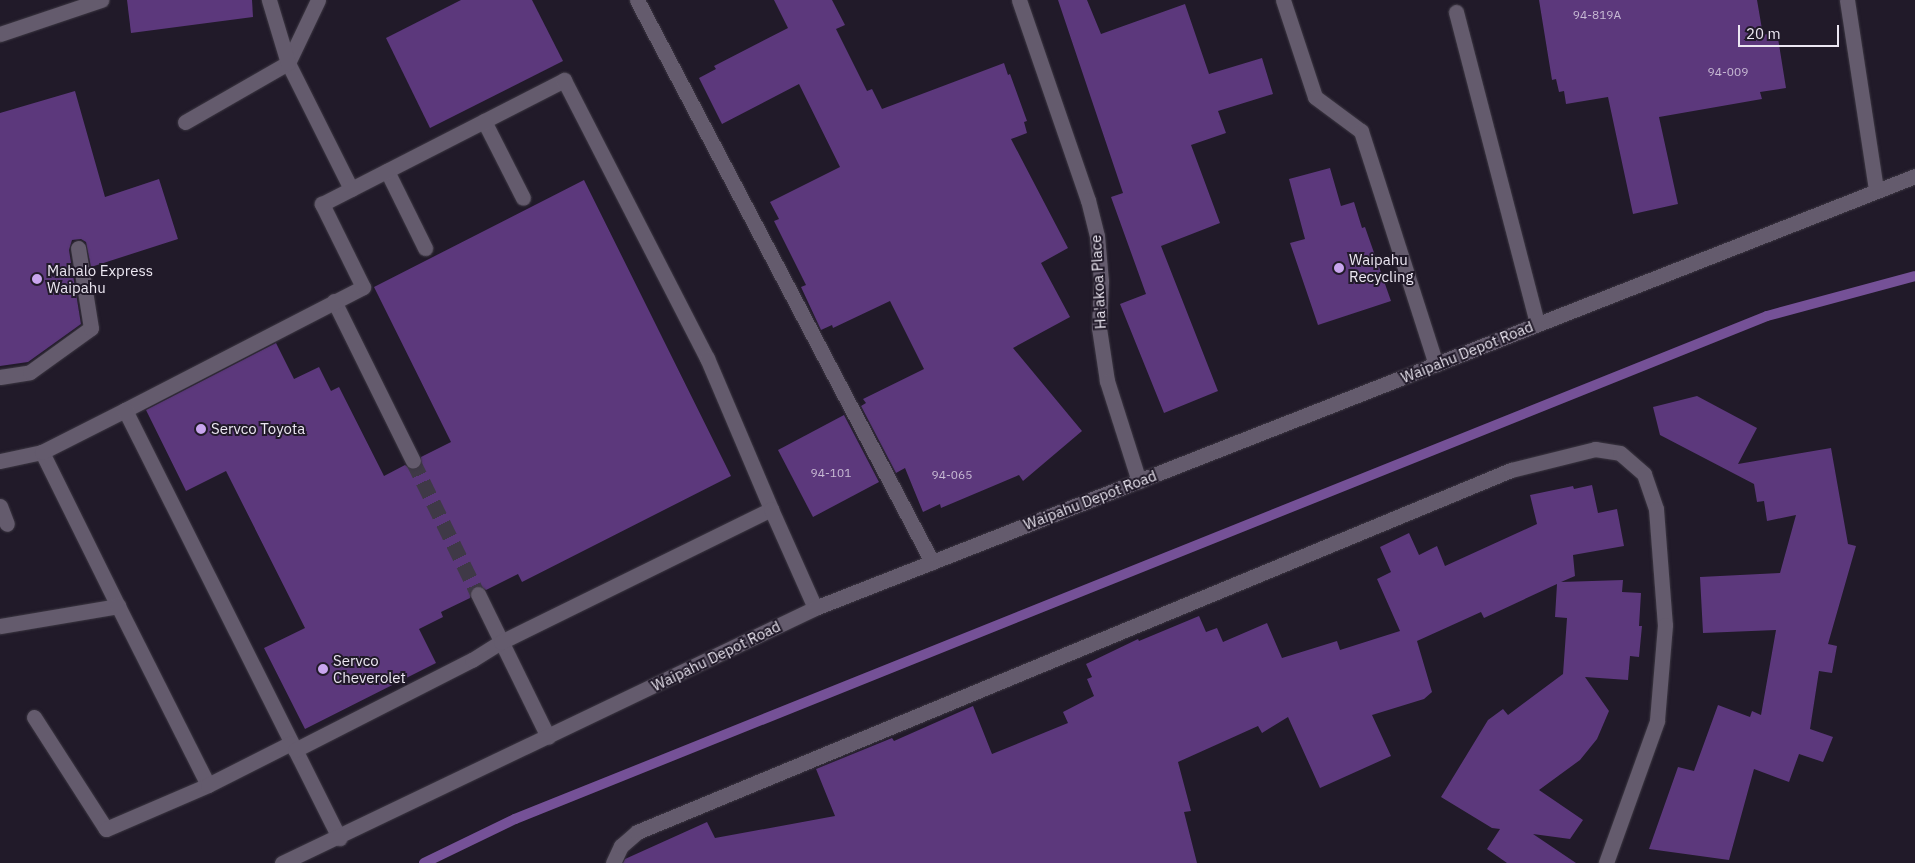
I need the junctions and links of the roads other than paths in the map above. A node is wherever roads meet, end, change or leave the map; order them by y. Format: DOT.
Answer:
graph roads {
  1 [pos="101,0"];
  2 [pos="269,0"];
  3 [pos="318,0"];
  4 [pos="637,0"];
  5 [pos="1019,0"];
  6 [pos="1283,0"];
  7 [pos="1847,0"];
  8 [pos="1456,12"];
  9 [pos="0,34"];
  10 [pos="288,63"];
  11 [pos="484,121"];
  12 [pos="185,122"];
  13 [pos="387,171"];
  14 [pos="1915,176"];
  15 [pos="351,189"];
  16 [pos="1876,190"];
  17 [pos="522,198"];
  18 [pos="78,248"];
  19 [pos="426,248"];
  20 [pos="334,302"];
  21 [pos="1537,324"];
  22 [pos="1436,364"];
  23 [pos="0,377"];
  24 [pos="125,410"];
  25 [pos="42,452"];
  26 [pos="0,461"];
  27 [pos="413,461"];
  28 [pos="1139,481"];
  29 [pos="0,506"];
  30 [pos="771,508"];
  31 [pos="7,524"];
  32 [pos="932,562"];
  33 [pos="478,594"];
  34 [pos="118,606"];
  35 [pos="815,608"];
  36 [pos="0,626"];
  37 [pos="502,642"];
  38 [pos="34,717"];
  39 [pos="548,737"];
  40 [pos="293,747"];
  41 [pos="208,785"];
  42 [pos="339,838"];
  43 [pos="282,863"];
  44 [pos="613,863"];
  45 [pos="1606,863"];
  1 -- 9 [label="street"];
  2 -- 10 [label="street"];
  3 -- 10 [label="street"];
  4 -- 32 [label="street"];
  5 -- 28 [label="street, Ha'akoa Place"];
  6 -- 22 [label="street"];
  7 -- 16 [label="street"];
  8 -- 21 [label="street"];
  10 -- 12 [label="street"];
  10 -- 15 [label="street"];
  11 -- 13 [label="street"];
  11 -- 17 [label="street"];
  11 -- 30 [label="street"];
  13 -- 15 [label="street"];
  13 -- 19 [label="street"];
  14 -- 16 [label="street, Waipahu Depot Road"];
  15 -- 20 [label="street"];
  16 -- 21 [label="street, Waipahu Depot Road"];
  18 -- 23 [label="street"];
  20 -- 24 [label="street"];
  20 -- 27 [label="street"];
  21 -- 22 [label="street, Waipahu Depot Road"];
  22 -- 28 [label="street, Waipahu Depot Road"];
  24 -- 25 [label="street"];
  24 -- 40 [label="street"];
  25 -- 26 [label="street"];
  25 -- 34 [label="street"];
  28 -- 32 [label="street, Waipahu Depot Road"];
  29 -- 31 [label="street"];
  30 -- 35 [label="street"];
  30 -- 37 [label="street"];
  32 -- 35 [label="street, Waipahu Depot Road"];
  33 -- 37 [label="street"];
  34 -- 36 [label="street"];
  34 -- 41 [label="street"];
  35 -- 39 [label="street, Waipahu Depot Road"];
  37 -- 39 [label="street"];
  37 -- 40 [label="street"];
  38 -- 41 [label="street"];
  39 -- 42 [label="street, Waipahu Depot Road"];
  40 -- 41 [label="street"];
  40 -- 42 [label="street"];
  42 -- 43 [label="street, Waipahu Depot Road"];
  44 -- 45 [label="street"];
}
